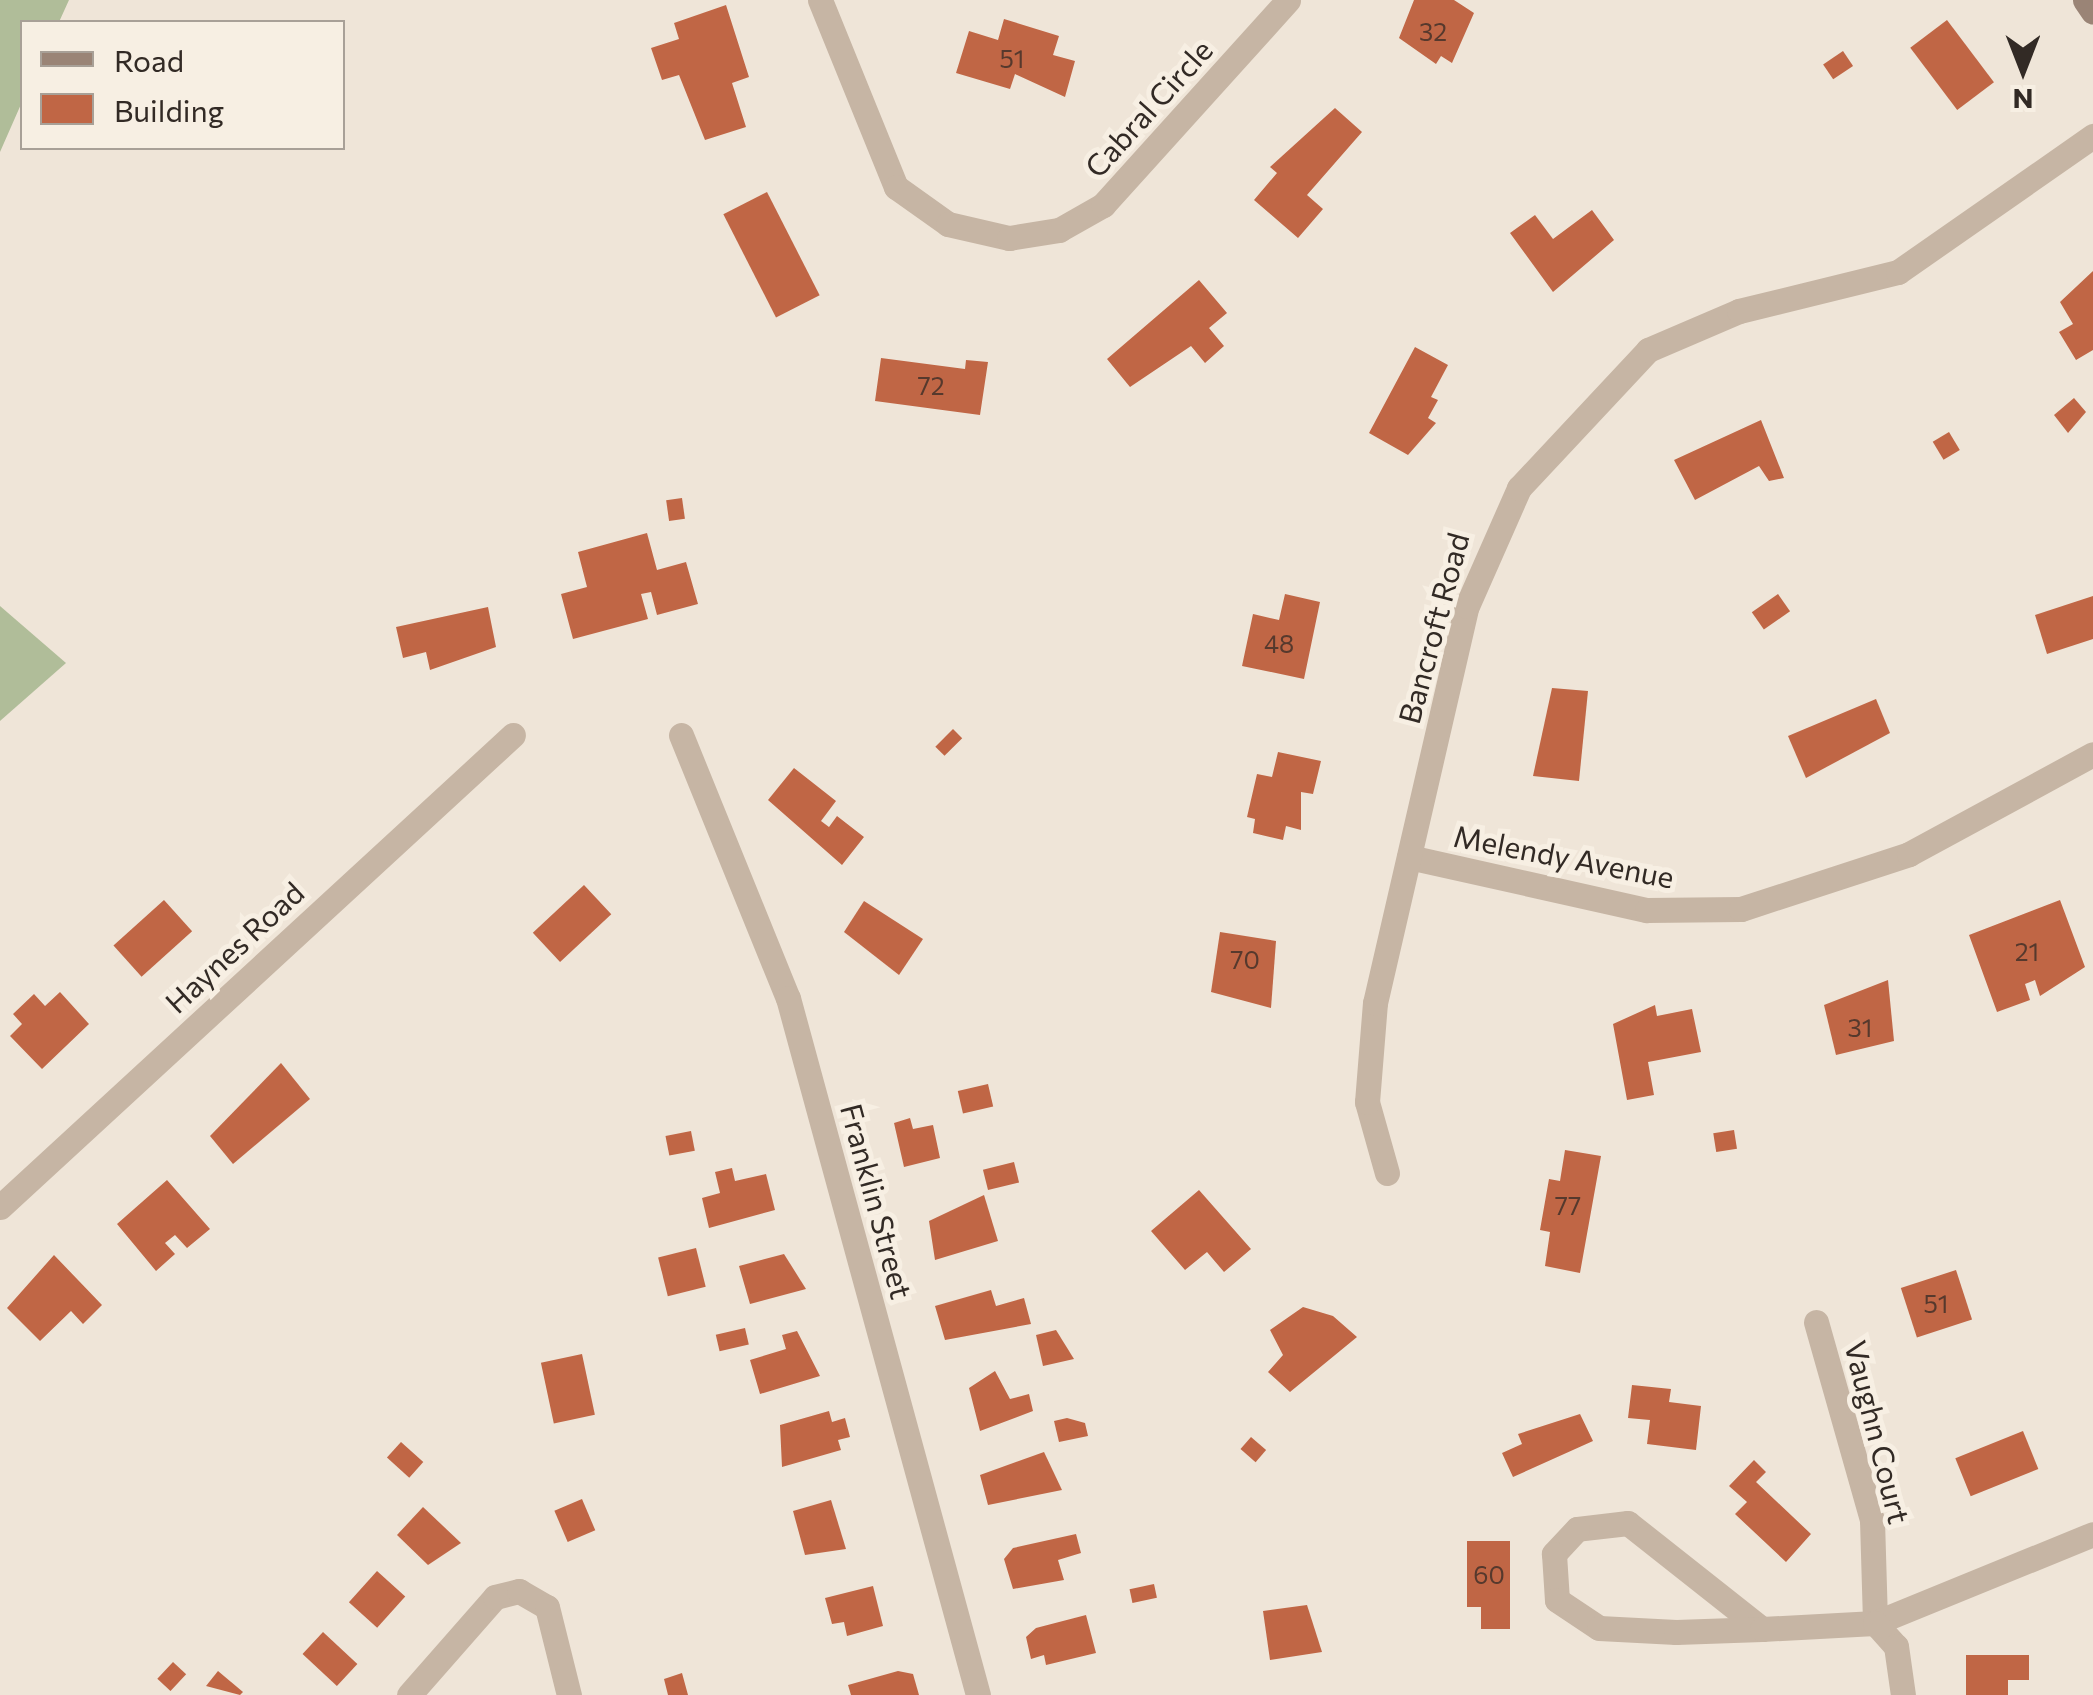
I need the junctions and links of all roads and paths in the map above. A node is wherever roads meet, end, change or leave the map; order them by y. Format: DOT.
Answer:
graph roads {
  1 [pos="820,0"];
  2 [pos="1288,0"];
  3 [pos="2085,0"];
  4 [pos="2093,12"];
  5 [pos="2093,136"];
  6 [pos="513,735"];
  7 [pos="681,735"];
  8 [pos="2093,754"];
  9 [pos="1409,857"];
  10 [pos="1387,1173"];
  11 [pos="0,1207"];
  12 [pos="1816,1322"];
  13 [pos="2093,1534"];
  14 [pos="1875,1623"];
  15 [pos="1762,1629"];
  16 [pos="408,1695"];
  17 [pos="570,1695"];
  18 [pos="978,1695"];
  19 [pos="1903,1695"];
  1 -- 2 [label="street, Cabral Circle"];
  3 -- 4 [label="main road"];
  5 -- 9 [label="street, Bancroft Road"];
  6 -- 11 [label="street, Haynes Road"];
  7 -- 18 [label="street, Franklin Street"];
  8 -- 9 [label="street, Melendy Avenue"];
  9 -- 10 [label="street, Bancroft Road"];
  12 -- 14 [label="street, Vaughn Court"];
  13 -- 14 [label="street"];
  14 -- 15 [label="street"];
  14 -- 19 [label="street"];
  15 -- 15 [label="street"];
  16 -- 17 [label="street"];
}
